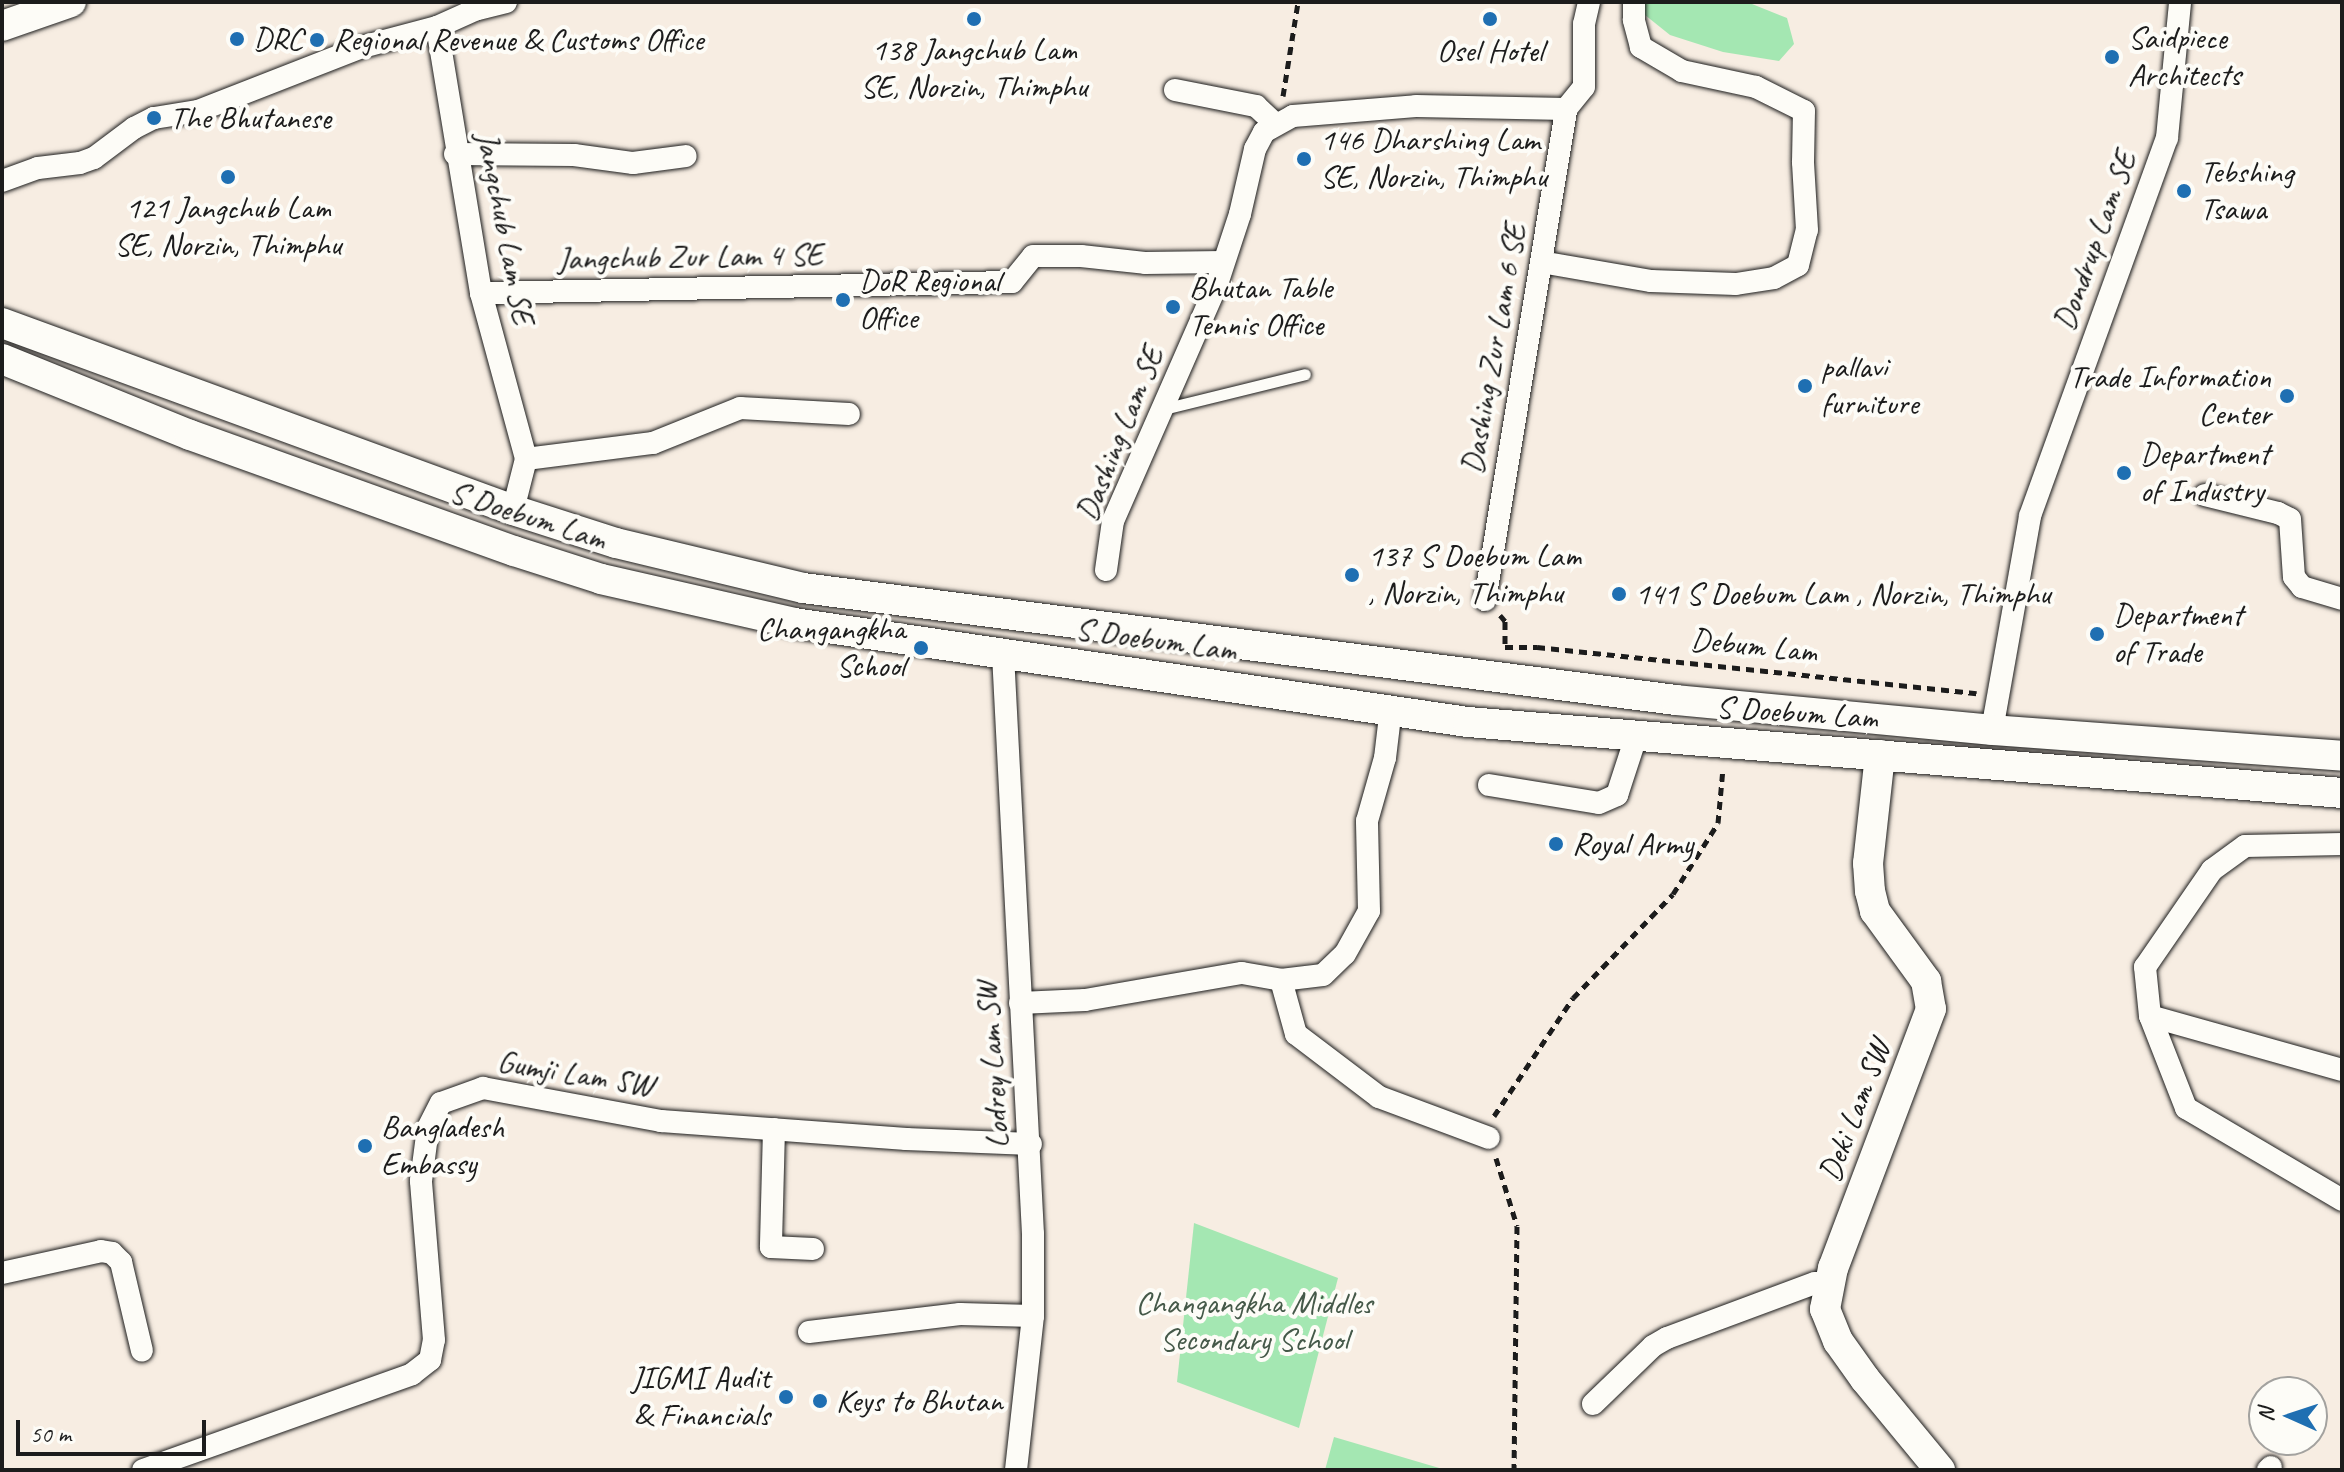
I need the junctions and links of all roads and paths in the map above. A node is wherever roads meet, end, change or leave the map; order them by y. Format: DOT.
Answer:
graph roads {
  1 [pos="71,2"];
  2 [pos="506,2"];
  3 [pos="1298,2"];
  4 [pos="1589,2"];
  5 [pos="1634,2"];
  6 [pos="2180,2"];
  7 [pos="2,26"];
  8 [pos="437,27"];
  9 [pos="1175,90"];
  10 [pos="1566,109"];
  11 [pos="1275,124"];
  12 [pos="455,154"];
  13 [pos="686,156"];
  14 [pos="2,181"];
  15 [pos="1223,262"];
  16 [pos="1541,262"];
  17 [pos="481,293"];
  18 [pos="2,323"];
  19 [pos="2,359"];
  20 [pos="1305,374"];
  21 [pos="1163,409"];
  22 [pos="849,414"];
  23 [pos="526,459"];
  24 [pos="2205,495"];
  25 [pos="513,510"];
  26 [pos="1106,570"];
  27 [pos="2342,599"];
  28 [pos="1485,600"];
  29 [pos="1505,647"];
  30 [pos="1003,654"];
  31 [pos="1503,678"];
  32 [pos="1998,692"];
  33 [pos="1391,708"];
  34 [pos="1992,730"];
  35 [pos="1636,737"];
  36 [pos="1725,743"];
  37 [pos="1880,755"];
  38 [pos="2342,756"];
  39 [pos="1489,785"];
  40 [pos="2342,793"];
  41 [pos="2342,844"];
  42 [pos="1281,980"];
  43 [pos="1020,1003"];
  44 [pos="2150,1016"];
  45 [pos="2342,1070"];
  46 [pos="774,1129"];
  47 [pos="1489,1138"];
  48 [pos="1031,1144"];
  49 [pos="2342,1200"];
  50 [pos="813,1249"];
  51 [pos="2,1273"];
  52 [pos="1829,1284"];
  53 [pos="1033,1316"];
  54 [pos="809,1332"];
  55 [pos="142,1351"];
  56 [pos="1593,1404"];
  57 [pos="143,1470"];
  58 [pos="1016,1470"];
  59 [pos="1514,1470"];
  60 [pos="1940,1470"];
  1 -- 7 [label="main road"];
  2 -- 8 [label="street"];
  3 -- 11 [label="path"];
  4 -- 10 [label="street"];
  5 -- 16 [label="street"];
  6 -- 32 [label="street, Dondrup Lam SE"];
  8 -- 12 [label="street, Jangchub Lam SE"];
  8 -- 14 [label="street"];
  9 -- 11 [label="street"];
  10 -- 11 [label="street"];
  10 -- 16 [label="street, Dashing Zur Lam 6 SE"];
  11 -- 15 [label="street, Dashing Lam SE"];
  12 -- 13 [label="street"];
  12 -- 17 [label="street, Jangchub Lam SE"];
  15 -- 17 [label="street, Jangchub Zur Lam 4 SE"];
  15 -- 21 [label="street, Dashing Lam SE"];
  16 -- 28 [label="street, Dashing Zur Lam 6 SE"];
  17 -- 23 [label="street, Jangchub Lam SE"];
  18 -- 25 [label="main road, S Doebum Lam"];
  19 -- 30 [label="main road, S Doebum Lam"];
  20 -- 21 [label="lane"];
  21 -- 26 [label="street, Dashing Lam SE"];
  22 -- 23 [label="street"];
  23 -- 25 [label="street, Jangchub Lam SE"];
  24 -- 27 [label="street"];
  25 -- 31 [label="main road, S Doebum Lam"];
  28 -- 29 [label="path"];
  29 -- 31 [label="path"];
  29 -- 32 [label="path, Debum Lam"];
  30 -- 33 [label="main road, S Doebum Lam"];
  30 -- 43 [label="street, Lodrey Lam SW"];
  31 -- 34 [label="main road, S Doebum Lam"];
  32 -- 34 [label="street, Dondrup Lam SE"];
  33 -- 35 [label="main road, S Doebum Lam"];
  33 -- 42 [label="street"];
  34 -- 38 [label="main road, S Doebum Lam"];
  35 -- 36 [label="main road, S Doebum Lam"];
  35 -- 39 [label="street"];
  36 -- 37 [label="main road, S Doebum Lam"];
  36 -- 47 [label="path"];
  37 -- 40 [label="main road, S Doebum Lam"];
  37 -- 52 [label="main road, Deki Lam SW"];
  41 -- 44 [label="street"];
  42 -- 43 [label="street"];
  42 -- 47 [label="street"];
  43 -- 48 [label="street, Lodrey Lam SW"];
  44 -- 45 [label="street"];
  44 -- 49 [label="street"];
  46 -- 48 [label="street, Gumji Lam SW"];
  46 -- 50 [label="street"];
  46 -- 57 [label="street, Gumji Lam SW"];
  47 -- 59 [label="path"];
  48 -- 53 [label="street, Lodrey Lam SW"];
  51 -- 55 [label="street"];
  52 -- 56 [label="street"];
  52 -- 60 [label="main road, Deki Lam SW"];
  53 -- 54 [label="street"];
  53 -- 58 [label="street, Lodrey Lam SW"];
}
